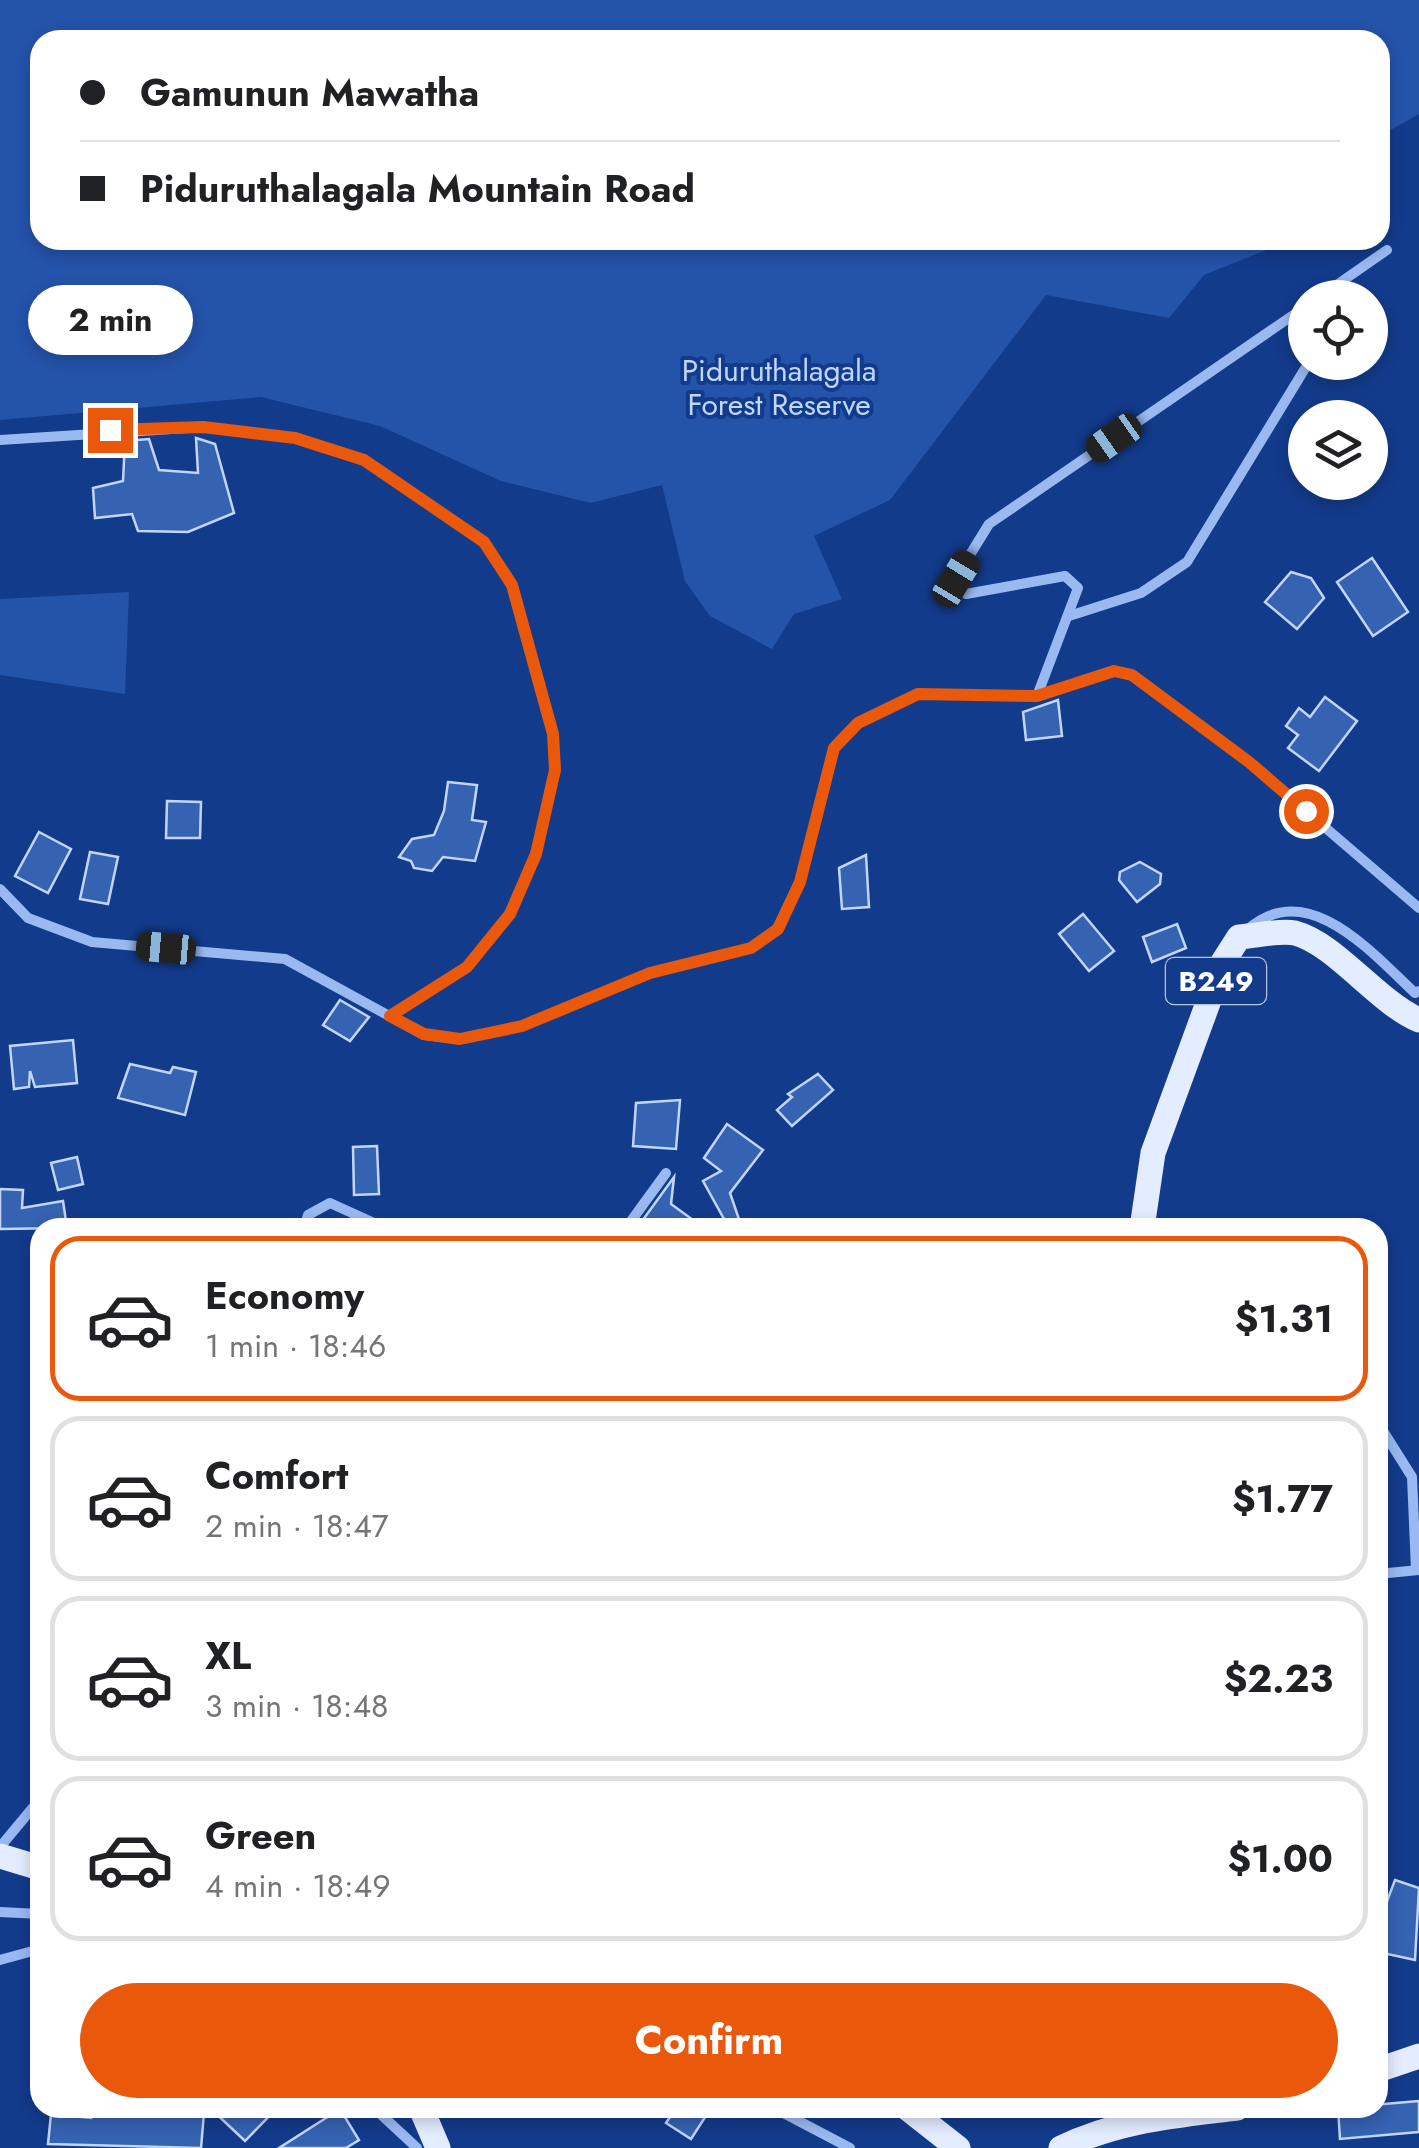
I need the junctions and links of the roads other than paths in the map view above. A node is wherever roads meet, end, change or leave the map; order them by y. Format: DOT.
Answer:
graph roads {
  1 [pos="1387,250"];
  2 [pos="1344,280"];
  3 [pos="1288,322"];
  4 [pos="1298,380"];
  5 [pos="0,440"];
  6 [pos="1068,616"];
  7 [pos="1037,696"];
  8 [pos="0,889"];
  9 [pos="1419,908"];
  10 [pos="1238,937"];
  11 [pos="1419,992"];
  12 [pos="390,1016"];
  13 [pos="1419,1020"];
  14 [pos="666,1173"];
  15 [pos="307,1218"];
  16 [pos="362,1218"];
  17 [pos="633,1218"];
  18 [pos="1143,1218"];
  19 [pos="1388,1439"];
  20 [pos="1418,1570"];
  21 [pos="1388,1573"];
  22 [pos="30,1810"];
  23 [pos="0,1847"];
  24 [pos="0,1856"];
  25 [pos="30,1865"];
  26 [pos="0,1912"];
  27 [pos="30,1914"];
  28 [pos="30,1952"];
  29 [pos="0,1960"];
  30 [pos="1419,2056"];
  31 [pos="1388,2067"];
  32 [pos="385,2118"];
  33 [pos="425,2118"];
  34 [pos="793,2118"];
  35 [pos="920,2118"];
  36 [pos="1163,2118"];
  37 [pos="418,2148"];
  38 [pos="438,2148"];
  39 [pos="850,2148"];
  40 [pos="958,2148"];
  41 [pos="1061,2148"];
  1 -- 2 [label="street"];
  3 -- 6 [label="street"];
  4 -- 6 [label="street"];
  5 -- 12 [label="street"];
  6 -- 7 [label="street"];
  7 -- 9 [label="street"];
  7 -- 12 [label="street"];
  8 -- 12 [label="street"];
  10 -- 11 [label="street"];
  10 -- 13 [label="main road, B249"];
  10 -- 18 [label="main road, B249"];
  14 -- 17 [label="street"];
  15 -- 16 [label="street"];
  19 -- 20 [label="street"];
  20 -- 21 [label="street"];
  22 -- 23 [label="street"];
  24 -- 25 [label="main road"];
  26 -- 27 [label="street"];
  28 -- 29 [label="street"];
  30 -- 31 [label="main road"];
  32 -- 37 [label="street"];
  33 -- 38 [label="main road"];
  34 -- 39 [label="street"];
  35 -- 40 [label="main road"];
  36 -- 41 [label="main road"];
}
